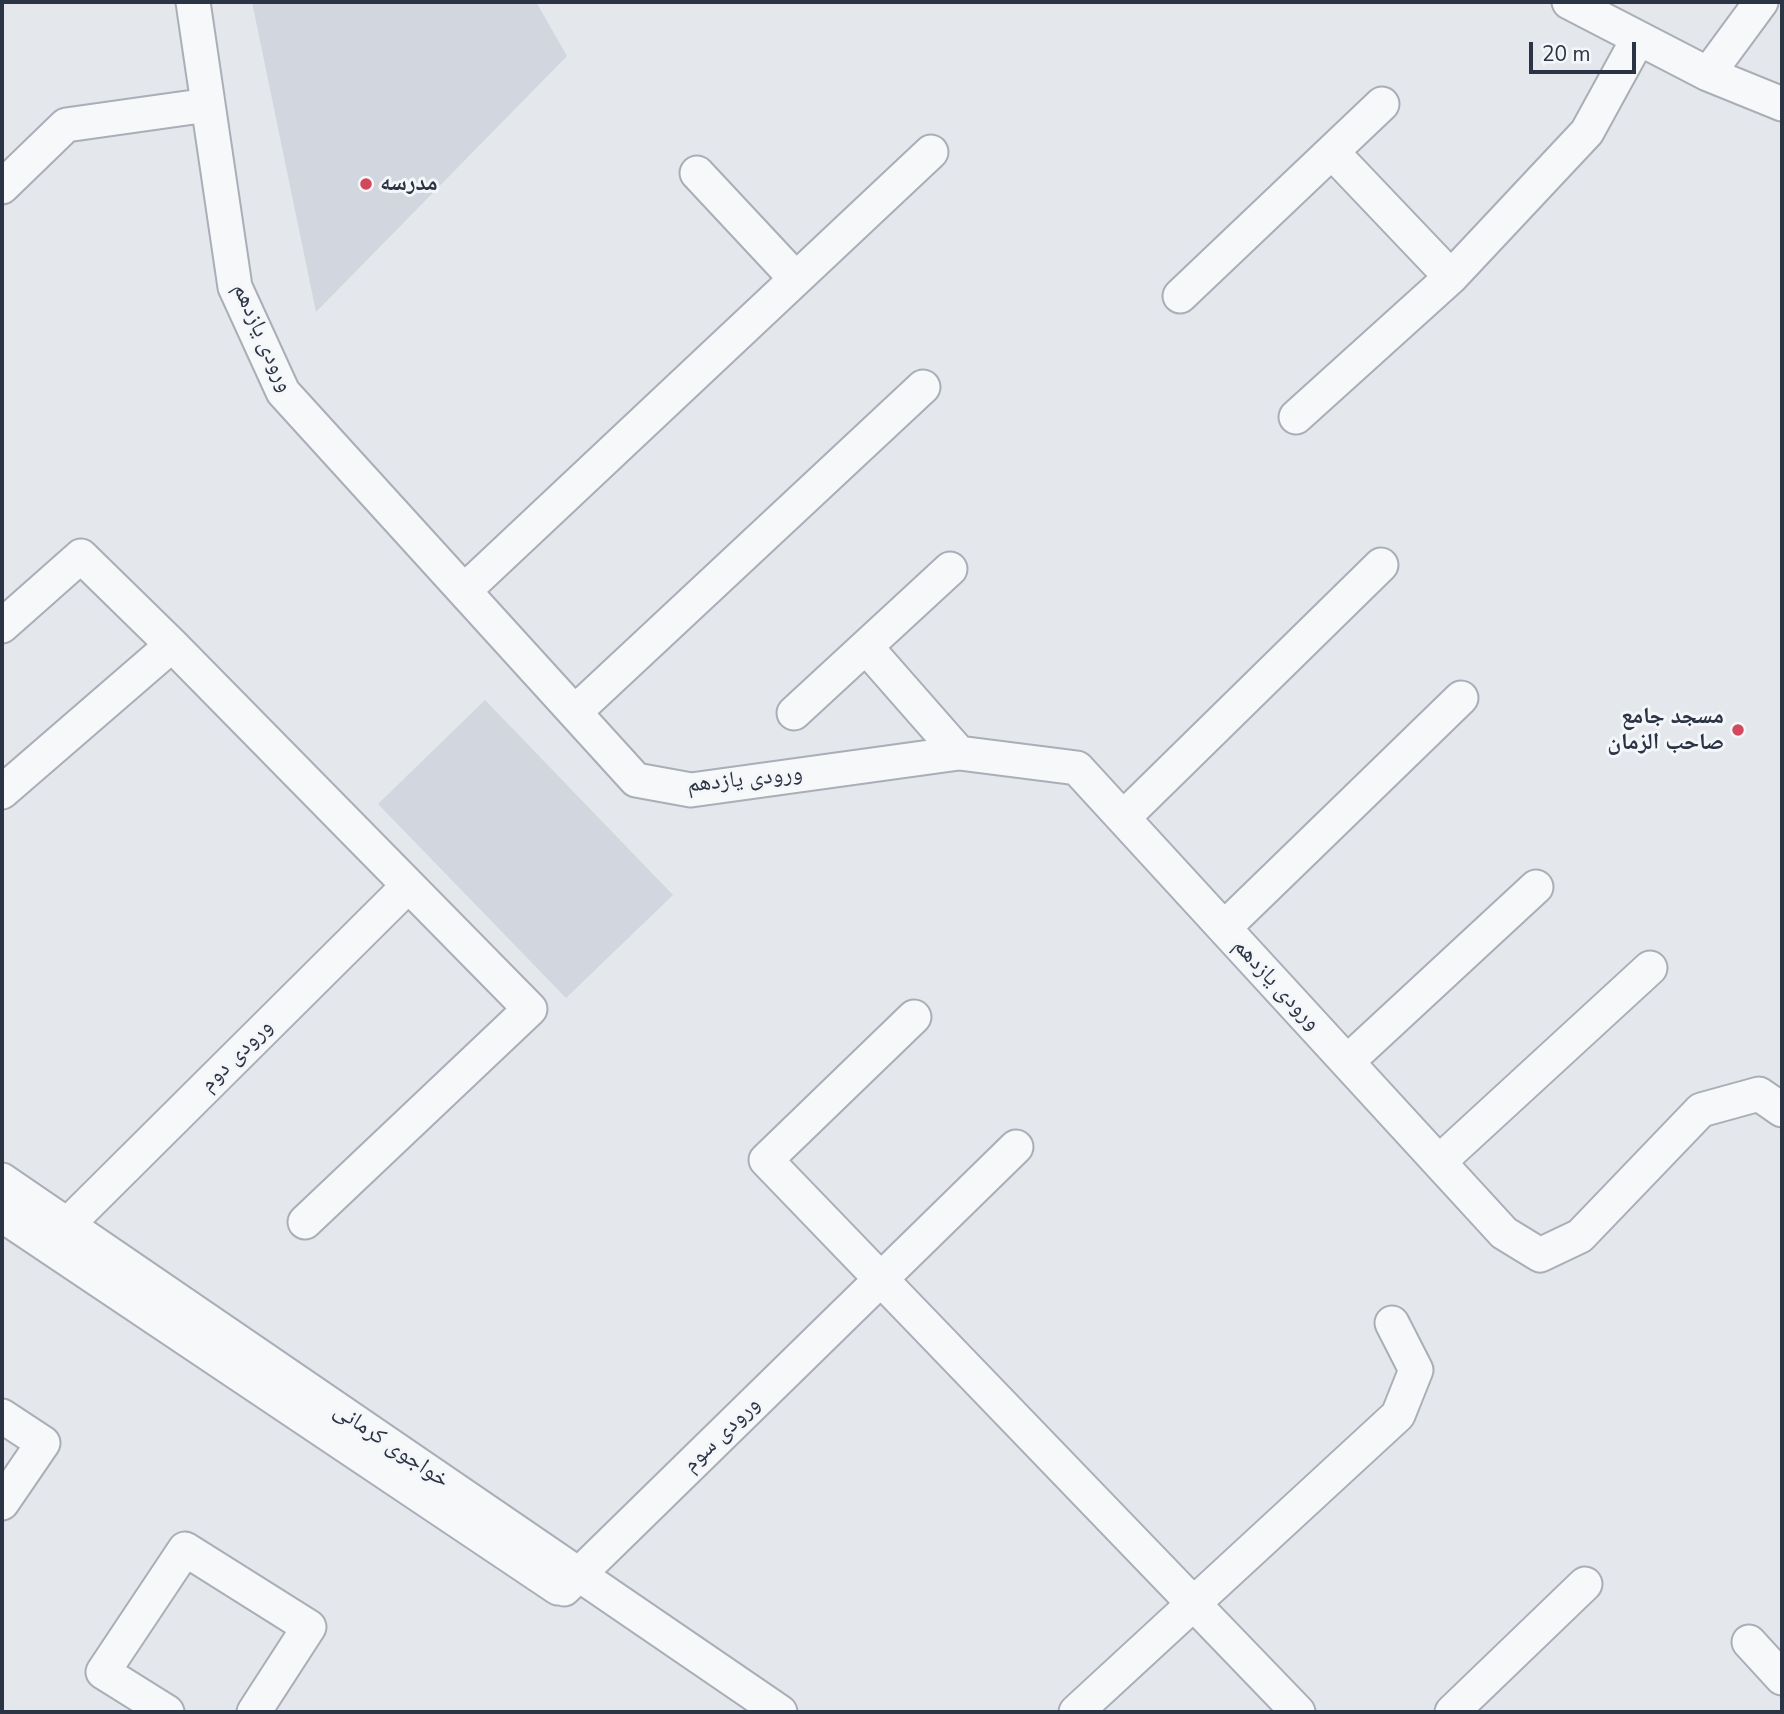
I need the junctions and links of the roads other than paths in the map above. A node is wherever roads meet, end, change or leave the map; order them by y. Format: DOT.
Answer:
graph roads {
  1 [pos="193,2"];
  2 [pos="1569,2"];
  3 [pos="1761,2"];
  4 [pos="1638,40"];
  5 [pos="1708,74"];
  6 [pos="1382,104"];
  7 [pos="1782,104"];
  8 [pos="208,106"];
  9 [pos="931,152"];
  10 [pos="1332,152"];
  11 [pos="696,173"];
  12 [pos="2,187"];
  13 [pos="1451,277"];
  14 [pos="796,279"];
  15 [pos="1180,296"];
  16 [pos="923,387"];
  17 [pos="1296,417"];
  18 [pos="1381,565"];
  19 [pos="950,569"];
  20 [pos="464,591"];
  21 [pos="2,626"];
  22 [pos="172,645"];
  23 [pos="866,647"];
  24 [pos="1461,698"];
  25 [pos="575,712"];
  26 [pos="794,713"];
  27 [pos="959,753"];
  28 [pos="2,792"];
  29 [pos="1123,818"];
  30 [pos="407,887"];
  31 [pos="1536,887"];
  32 [pos="1224,928"];
  33 [pos="1650,968"];
  34 [pos="914,1017"];
  35 [pos="1347,1062"];
  36 [pos="1782,1110"];
  37 [pos="1016,1147"];
  38 [pos="1439,1162"];
  39 [pos="2,1180"];
  40 [pos="2,1215"];
  41 [pos="305,1222"];
  42 [pos="68,1225"];
  43 [pos="881,1279"];
  44 [pos="1392,1323"];
  45 [pos="2,1416"];
  46 [pos="2,1503"];
  47 [pos="571,1583"];
  48 [pos="1585,1584"];
  49 [pos="1193,1602"];
  50 [pos="1749,1642"];
  51 [pos="1782,1678"];
  52 [pos="1283,1707"];
  53 [pos="154,1709"];
  54 [pos="254,1712"];
  55 [pos="741,1712"];
  56 [pos="780,1712"];
  57 [pos="1076,1712"];
  58 [pos="1452,1712"];
  1 -- 8 [label="street, ورودی یازدهم"];
  2 -- 4 [label="street"];
  3 -- 5 [label="street"];
  4 -- 5 [label="street"];
  4 -- 13 [label="street"];
  5 -- 7 [label="street"];
  6 -- 10 [label="street"];
  8 -- 12 [label="street"];
  8 -- 20 [label="street, ورودی یازدهم"];
  9 -- 14 [label="street"];
  10 -- 13 [label="street"];
  10 -- 15 [label="street"];
  11 -- 14 [label="street"];
  13 -- 17 [label="street"];
  14 -- 20 [label="street"];
  16 -- 25 [label="street"];
  18 -- 29 [label="street"];
  19 -- 23 [label="street"];
  20 -- 25 [label="street, ورودی یازدهم"];
  21 -- 22 [label="street"];
  22 -- 28 [label="street"];
  22 -- 30 [label="street"];
  23 -- 26 [label="street"];
  23 -- 27 [label="street"];
  24 -- 32 [label="street"];
  25 -- 27 [label="street, ورودی یازدهم"];
  27 -- 29 [label="street, ورودی یازدهم"];
  29 -- 32 [label="street, ورودی یازدهم"];
  30 -- 41 [label="street"];
  30 -- 42 [label="street, ورودی دوم"];
  31 -- 35 [label="street"];
  32 -- 35 [label="street, ورودی یازدهم"];
  33 -- 38 [label="street"];
  34 -- 43 [label="street"];
  35 -- 38 [label="street, ورودی یازدهم"];
  36 -- 38 [label="street, ورودی یازدهم"];
  37 -- 43 [label="street, ورودی سوم"];
  39 -- 42 [label="street, خواجوی کرمانی"];
  40 -- 47 [label="street, خواجوی کرمانی"];
  42 -- 47 [label="street, خواجوی کرمانی"];
  43 -- 47 [label="street, ورودی سوم"];
  43 -- 49 [label="street"];
  44 -- 49 [label="street"];
  45 -- 46 [label="street"];
  47 -- 55 [label="street, خواجوی کرمانی"];
  47 -- 56 [label="street, خواجوی کرمانی"];
  48 -- 58 [label="street"];
  49 -- 52 [label="street"];
  49 -- 57 [label="street"];
  50 -- 51 [label="street"];
  53 -- 54 [label="street"];
}
